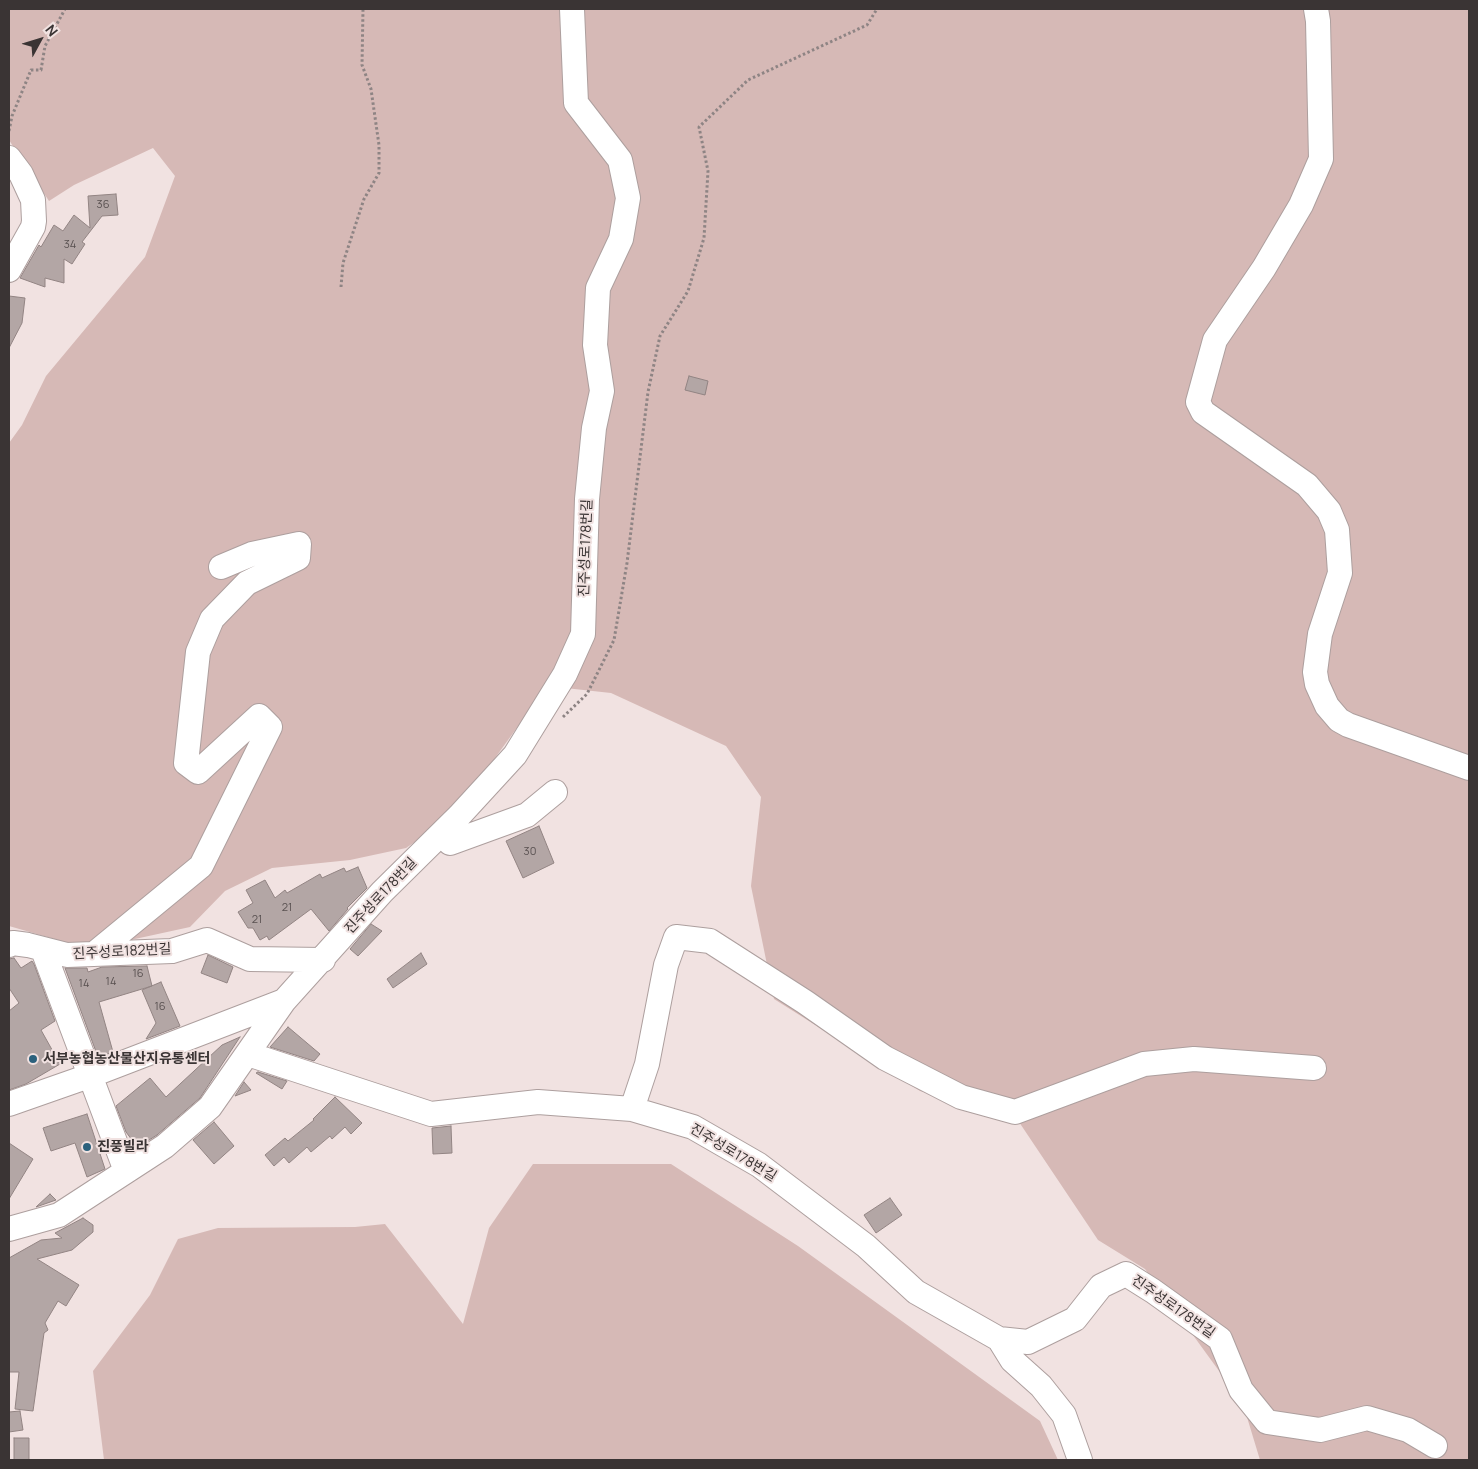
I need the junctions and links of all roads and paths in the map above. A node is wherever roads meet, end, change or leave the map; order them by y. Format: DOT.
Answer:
graph roads {
  1 [pos="65,9"];
  2 [pos="363,9"];
  3 [pos="572,9"];
  4 [pos="877,9"];
  5 [pos="1316,9"];
  6 [pos="9,131"];
  7 [pos="9,158"];
  8 [pos="9,270"];
  9 [pos="341,287"];
  10 [pos="221,567"];
  11 [pos="561,719"];
  12 [pos="1469,768"];
  13 [pos="555,792"];
  14 [pos="450,843"];
  15 [pos="9,945"];
  16 [pos="42,950"];
  17 [pos="94,954"];
  18 [pos="323,960"];
  19 [pos="284,1001"];
  20 [pos="248,1054"];
  21 [pos="1314,1068"];
  22 [pos="89,1076"];
  23 [pos="9,1104"];
  24 [pos="632,1109"];
  25 [pos="126,1171"];
  26 [pos="9,1229"];
  27 [pos="998,1339"];
  28 [pos="1436,1446"];
  29 [pos="1080,1460"];
  1 -- 6 [label="path"];
  2 -- 9 [label="path"];
  3 -- 18 [label="street, 진주성로178번길"];
  4 -- 11 [label="path"];
  5 -- 12 [label="street"];
  7 -- 8 [label="street"];
  10 -- 17 [label="street"];
  13 -- 14 [label="street"];
  15 -- 16 [label="street, 진주성로182번길"];
  16 -- 17 [label="street, 진주성로182번길"];
  16 -- 22 [label="street"];
  17 -- 18 [label="street, 진주성로182번길"];
  18 -- 19 [label="street, 진주성로178번길"];
  19 -- 20 [label="street, 진주성로178번길"];
  19 -- 22 [label="street, 진주성로178번길"];
  20 -- 24 [label="street, 진주성로178번길"];
  20 -- 25 [label="street, 진주성로178번길"];
  21 -- 24 [label="street"];
  22 -- 23 [label="street, 진주성로178번길"];
  22 -- 25 [label="street"];
  24 -- 27 [label="street, 진주성로178번길"];
  25 -- 26 [label="street, 진주성로178번길"];
  27 -- 28 [label="street, 진주성로178번길"];
  27 -- 29 [label="street, 진주성로178번길"];
}
